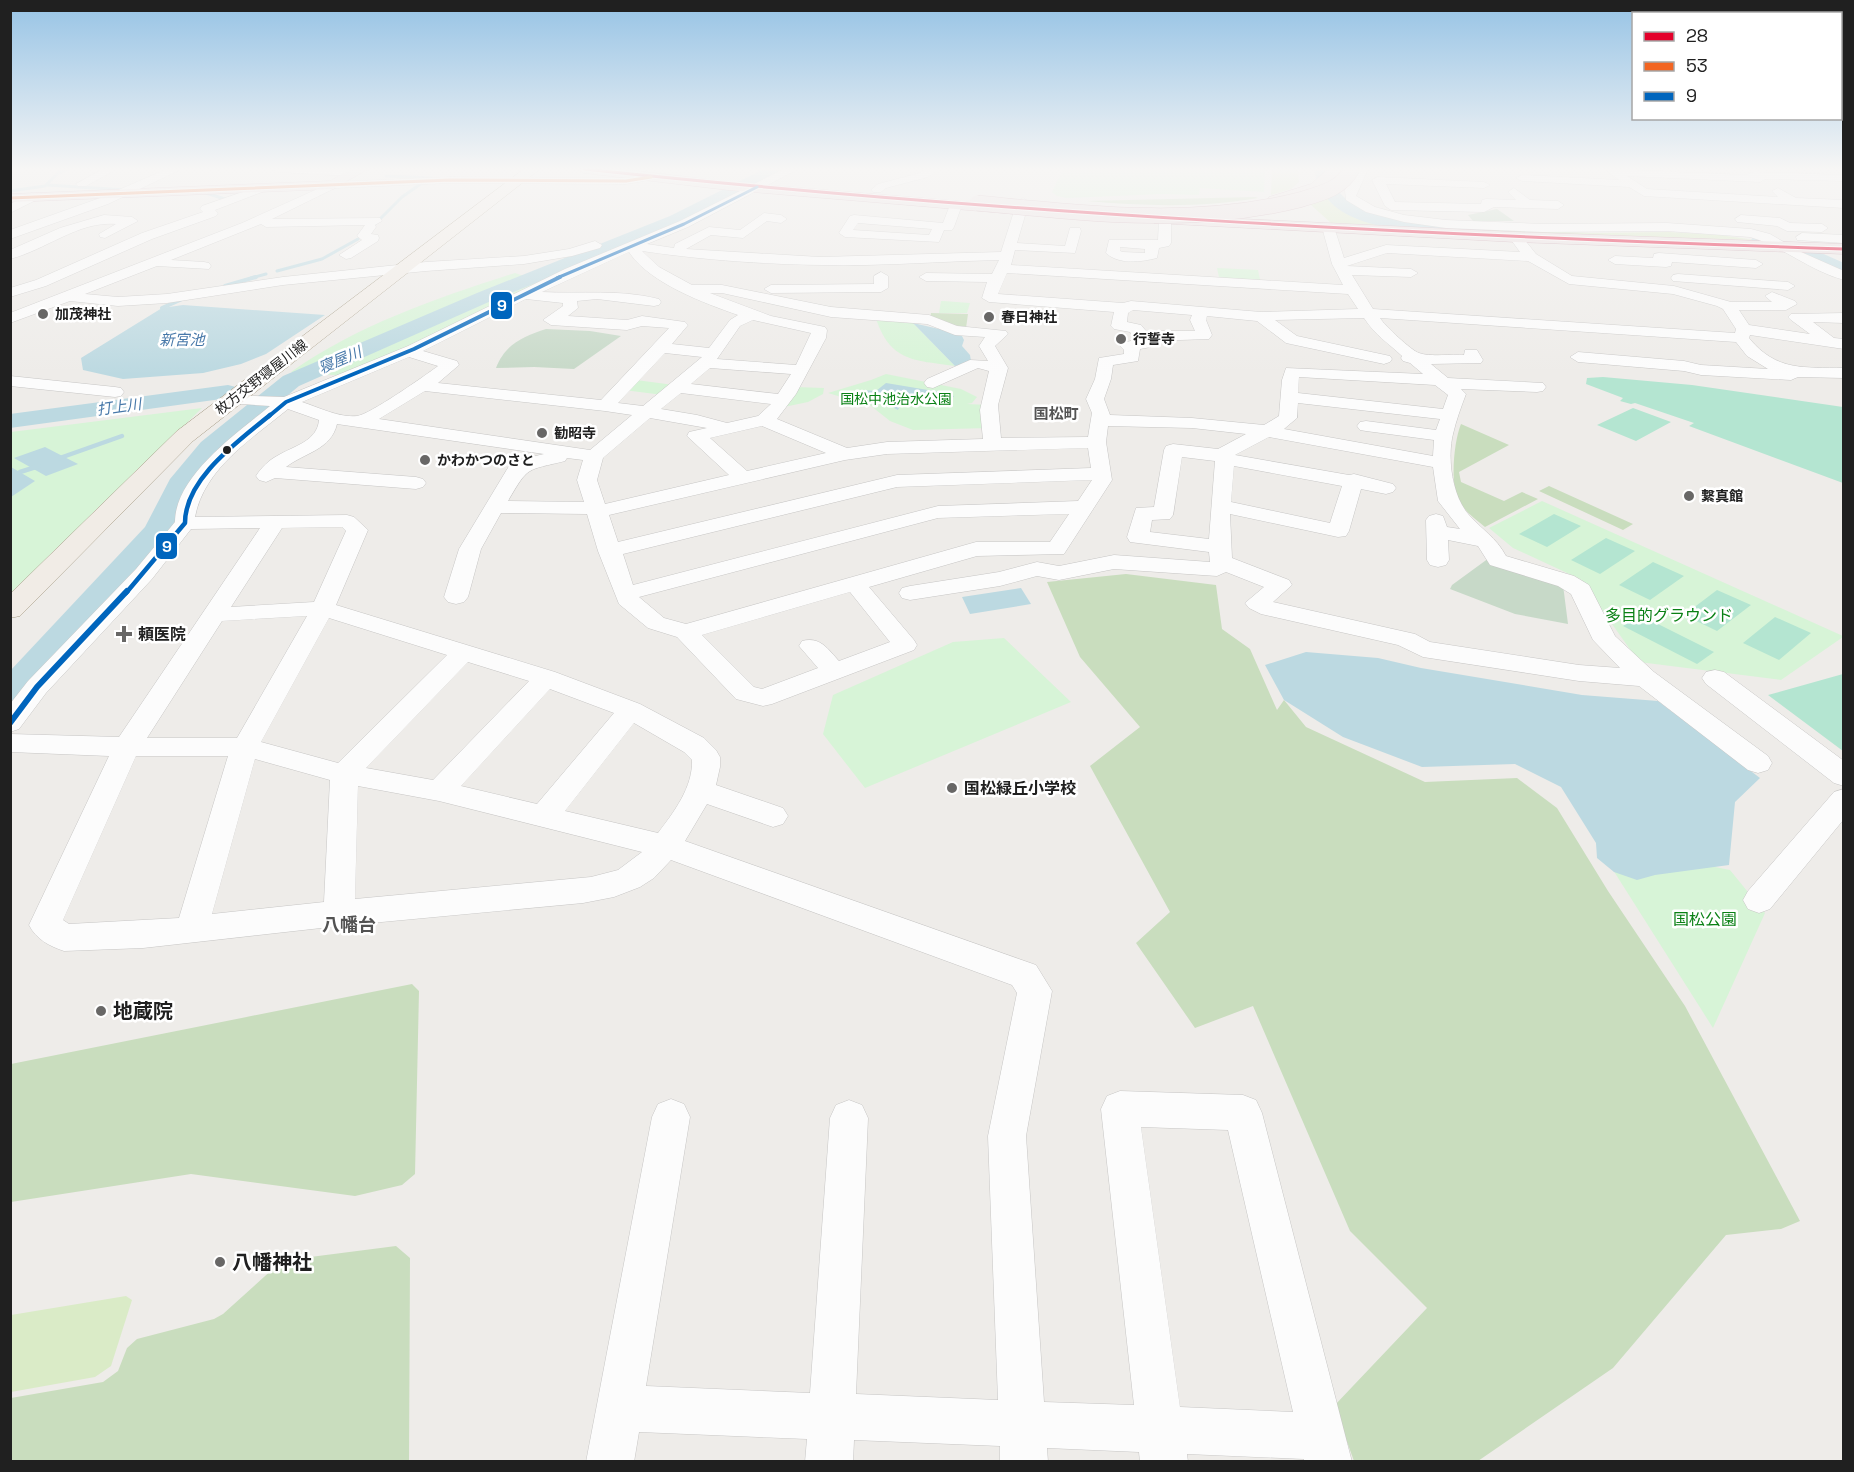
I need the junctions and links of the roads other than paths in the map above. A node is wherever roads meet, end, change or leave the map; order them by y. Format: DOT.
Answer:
graph roads {
  1 [pos="1515,237"];
  2 [pos="51,238"];
  3 [pos="143,238"];
  4 [pos="174,238"];
  5 [pos="216,238"];
  6 [pos="371,238"];
  7 [pos="444,238"];
  8 [pos="652,238"];
  9 [pos="697,238"];
  10 [pos="935,238"];
  11 [pos="1012,238"];
  12 [pos="1073,238"];
  13 [pos="1164,238"];
  14 [pos="1331,238"];
  15 [pos="1541,238"];
  16 [pos="1739,238"];
  17 [pos="1844,239"];
  18 [pos="210,240"];
  19 [pos="606,241"];
  20 [pos="1777,244"];
  21 [pos="1152,245"];
  22 [pos="632,246"];
  23 [pos="1814,248"];
  24 [pos="1844,249"];
  25 [pos="671,252"];
  26 [pos="568,254"];
  27 [pos="10,255"];
  28 [pos="346,255"];
  29 [pos="927,259"];
  30 [pos="787,260"];
  31 [pos="1537,260"];
  32 [pos="1615,260"];
  33 [pos="594,261"];
  34 [pos="1411,261"];
  35 [pos="1004,262"];
  36 [pos="152,263"];
  37 [pos="46,264"];
  38 [pos="1756,264"];
  39 [pos="1844,264"];
  40 [pos="80,265"];
  41 [pos="182,265"];
  42 [pos="204,266"];
  43 [pos="1341,267"];
  44 [pos="403,269"];
  45 [pos="1667,269"];
  46 [pos="657,272"];
  47 [pos="1771,272"];
  48 [pos="843,274"];
  49 [pos="882,276"];
  50 [pos="915,276"];
  51 [pos="1844,276"];
  52 [pos="639,278"];
  53 [pos="1150,279"];
  54 [pos="1631,282"];
  55 [pos="41,283"];
  56 [pos="1224,284"];
  57 [pos="1788,286"];
  58 [pos="1098,287"];
  59 [pos="134,288"];
  60 [pos="1353,290"];
  61 [pos="10,293"];
  62 [pos="70,295"];
  63 [pos="524,295"];
  64 [pos="701,297"];
  65 [pos="1805,297"];
  66 [pos="566,298"];
  67 [pos="1641,300"];
  68 [pos="1132,301"];
  69 [pos="1168,301"];
  70 [pos="654,302"];
  71 [pos="1052,304"];
  72 [pos="1728,306"];
  73 [pos="1200,310"];
  74 [pos="616,312"];
  75 [pos="1224,312"];
  76 [pos="1367,313"];
  77 [pos="749,316"];
  78 [pos="1261,317"];
  79 [pos="1038,318"];
  80 [pos="1698,318"];
  81 [pos="1844,318"];
  82 [pos="10,319"];
  83 [pos="600,323"];
  84 [pos="1604,327"];
  85 [pos="1743,333"];
  86 [pos="1709,334"];
  87 [pos="1840,340"];
  88 [pos="1137,341"];
  89 [pos="1108,344"];
  90 [pos="1619,345"];
  91 [pos="661,348"];
  92 [pos="408,351"];
  93 [pos="1699,352"];
  94 [pos="1471,353"];
  95 [pos="1753,354"];
  96 [pos="1784,354"];
  97 [pos="1415,357"];
  98 [pos="710,358"];
  99 [pos="1384,359"];
  100 [pos="1000,368"];
  101 [pos="801,370"];
  102 [pos="1788,372"];
  103 [pos="1329,373"];
  104 [pos="1734,373"];
  105 [pos="1844,373"];
  106 [pos="10,381"];
  107 [pos="1442,382"];
  108 [pos="933,383"];
  109 [pos="50,384"];
  110 [pos="422,386"];
  111 [pos="677,387"];
  112 [pos="1537,387"];
  113 [pos="116,390"];
  114 [pos="1291,397"];
  115 [pos="233,399"];
  116 [pos="781,400"];
  117 [pos="21,402"];
  118 [pos="286,402"];
  119 [pos="604,406"];
  120 [pos="647,414"];
  121 [pos="1449,415"];
  122 [pos="328,417"];
  123 [pos="764,420"];
  124 [pos="1100,420"];
  125 [pos="361,422"];
  126 [pos="1366,426"];
  127 [pos="723,429"];
  128 [pos="1268,431"];
  129 [pos="1443,436"];
  130 [pos="1097,442"];
  131 [pos="993,444"];
  132 [pos="568,454"];
  133 [pos="845,454"];
  134 [pos="594,456"];
  135 [pos="1226,457"];
  136 [pos="1442,463"];
  137 [pos="1101,474"];
  138 [pos="742,477"];
  139 [pos="1354,480"];
  140 [pos="416,483"];
  141 [pos="1386,488"];
  142 [pos="1221,506"];
  143 [pos="493,507"];
  144 [pos="1086,507"];
  145 [pos="596,510"];
  146 [pos="274,522"];
  147 [pos="185,524"];
  148 [pos="1485,541"];
  149 [pos="976,549"];
  150 [pos="609,551"];
  151 [pos="1220,555"];
  152 [pos="1438,560"];
  153 [pos="1000,579"];
  154 [pos="854,583"];
  155 [pos="910,593"];
  156 [pos="625,594"];
  157 [pos="456,597"];
  158 [pos="323,608"];
  159 [pos="10,610"];
  160 [pos="212,615"];
  161 [pos="686,632"];
  162 [pos="811,646"];
  163 [pos="462,654"];
  164 [pos="836,672"];
  165 [pos="546,678"];
  166 [pos="1645,678"];
  167 [pos="1715,678"];
  168 [pos="631,710"];
  169 [pos="10,723"];
  170 [pos="10,743"];
  171 [pos="127,747"];
  172 [pos="244,747"];
  173 [pos="1758,763"];
  174 [pos="344,774"];
  175 [pos="1844,776"];
  176 [pos="439,790"];
  177 [pos="699,790"];
  178 [pos="1844,799"];
  179 [pos="773,816"];
  180 [pos="543,817"];
  181 [pos="665,846"];
  182 [pos="1760,900"];
  183 [pos="339,913"];
  184 [pos="191,930"];
  185 [pos="671,1118"];
  186 [pos="849,1118"];
  187 [pos="619,1408"];
  188 [pos="832,1416"];
  189 [pos="1024,1443"];
  190 [pos="1161,1446"];
  191 [pos="1324,1449"];
  192 [pos="610,1461"];
  193 [pos="829,1461"];
  1 -- 31 [label="street"];
  2 -- 27 [label="street"];
  3 -- 40 [label="street"];
  4 -- 18 [label="street"];
  5 -- 18 [label="street"];
  6 -- 28 [label="street"];
  7 -- 44 [label="main road, 枚方交野寝屋川線"];
  8 -- 22 [label="street"];
  9 -- 25 [label="street"];
  10 -- 29 [label="street"];
  11 -- 35 [label="street"];
  12 -- 35 [label="street"];
  13 -- 21 [label="street"];
  14 -- 43 [label="street"];
  15 -- 20 [label="highway"];
  16 -- 20 [label="street"];
  17 -- 20 [label="street"];
  18 -- 36 [label="street"];
  19 -- 26 [label="street"];
  20 -- 23 [label="highway"];
  20 -- 51 [label="street"];
  22 -- 25 [label="street"];
  22 -- 33 [label="street"];
  22 -- 46 [label="street"];
  23 -- 24 [label="highway"];
  23 -- 39 [label="street"];
  25 -- 30 [label="street"];
  26 -- 33 [label="street"];
  26 -- 44 [label="street"];
  29 -- 30 [label="street"];
  29 -- 35 [label="street"];
  30 -- 48 [label="street"];
  31 -- 34 [label="street"];
  31 -- 54 [label="street"];
  32 -- 45 [label="street"];
  33 -- 63 [label="street"];
  34 -- 43 [label="street"];
  34 -- 43 [label="street"];
  35 -- 50 [label="street"];
  35 -- 53 [label="street"];
  35 -- 71 [label="street"];
  36 -- 41 [label="street"];
  36 -- 62 [label="street"];
  37 -- 40 [label="street"];
  38 -- 45 [label="street"];
  40 -- 55 [label="street"];
  41 -- 42 [label="street"];
  41 -- 59 [label="street"];
  43 -- 60 [label="street"];
  44 -- 62 [label="street"];
  44 -- 115 [label="main road, 枚方交野寝屋川線"];
  45 -- 47 [label="street"];
  45 -- 54 [label="street"];
  45 -- 57 [label="street"];
  45 -- 72 [label="street"];
  46 -- 52 [label="street"];
  46 -- 64 [label="street"];
  49 -- 64 [label="street"];
  53 -- 56 [label="street"];
  53 -- 68 [label="street"];
  54 -- 67 [label="street"];
  55 -- 61 [label="street"];
  55 -- 62 [label="street"];
  56 -- 60 [label="street"];
  56 -- 75 [label="street"];
  58 -- 68 [label="street"];
  60 -- 76 [label="street"];
  62 -- 82 [label="street"];
  63 -- 66 [label="street"];
  63 -- 92 [label="street"];
  64 -- 77 [label="street"];
  64 -- 100 [label="street"];
  65 -- 72 [label="street"];
  66 -- 70 [label="street"];
  66 -- 83 [label="street"];
  68 -- 69 [label="street"];
  68 -- 71 [label="street"];
  68 -- 73 [label="street"];
  68 -- 88 [label="street"];
  71 -- 79 [label="street"];
  72 -- 85 [label="street"];
  73 -- 75 [label="street"];
  73 -- 88 [label="street"];
  74 -- 83 [label="street"];
  75 -- 78 [label="street"];
  76 -- 78 [label="street"];
  76 -- 84 [label="street"];
  76 -- 97 [label="street"];
  77 -- 98 [label="street"];
  77 -- 101 [label="street"];
  78 -- 99 [label="street"];
  80 -- 86 [label="street"];
  81 -- 87 [label="street"];
  83 -- 91 [label="street"];
  84 -- 86 [label="street"];
  84 -- 90 [label="street"];
  85 -- 86 [label="street"];
  85 -- 87 [label="street"];
  85 -- 95 [label="street"];
  86 -- 104 [label="street"];
  88 -- 89 [label="street"];
  88 -- 124 [label="street"];
  90 -- 93 [label="street"];
  90 -- 104 [label="street"];
  91 -- 98 [label="street"];
  91 -- 119 [label="street"];
  92 -- 110 [label="street"];
  92 -- 118 [label="street"];
  94 -- 97 [label="street"];
  95 -- 96 [label="street"];
  95 -- 102 [label="street"];
  97 -- 99 [label="street"];
  97 -- 107 [label="street"];
  98 -- 101 [label="street"];
  98 -- 111 [label="street"];
  99 -- 103 [label="street"];
  100 -- 108 [label="street"];
  100 -- 131 [label="street"];
  101 -- 116 [label="street"];
  102 -- 104 [label="street"];
  102 -- 105 [label="street"];
  103 -- 107 [label="street"];
  103 -- 114 [label="street"];
  106 -- 109 [label="street"];
  107 -- 112 [label="street"];
  107 -- 121 [label="street"];
  109 -- 113 [label="street"];
  109 -- 117 [label="street"];
  110 -- 119 [label="street"];
  110 -- 125 [label="street"];
  111 -- 116 [label="street"];
  111 -- 120 [label="street"];
  114 -- 121 [label="street"];
  114 -- 128 [label="street"];
  115 -- 118 [label="street"];
  115 -- 159 [label="main road, 枚方交野寝屋川線"];
  116 -- 123 [label="street"];
  118 -- 122 [label="street"];
  118 -- 147 [label="street"];
  119 -- 120 [label="street"];
  120 -- 127 [label="street"];
  120 -- 134 [label="street"];
  121 -- 129 [label="street"];
  122 -- 125 [label="street"];
  122 -- 140 [label="street"];
  123 -- 127 [label="street"];
  123 -- 133 [label="street"];
  124 -- 128 [label="street"];
  124 -- 130 [label="street"];
  125 -- 132 [label="street"];
  126 -- 129 [label="street"];
  127 -- 138 [label="street"];
  128 -- 135 [label="street"];
  128 -- 136 [label="street"];
  129 -- 136 [label="street"];
  130 -- 131 [label="street"];
  130 -- 137 [label="street"];
  131 -- 133 [label="street"];
  132 -- 134 [label="street"];
  132 -- 143 [label="street"];
  133 -- 138 [label="street"];
  134 -- 145 [label="street"];
  135 -- 139 [label="street"];
  135 -- 142 [label="street"];
  135 -- 151 [label="street"];
  136 -- 148 [label="street"];
  137 -- 144 [label="street"];
  137 -- 150 [label="street"];
  138 -- 145 [label="street"];
  139 -- 141 [label="street"];
  139 -- 142 [label="street"];
  142 -- 151 [label="street"];
  143 -- 145 [label="street"];
  143 -- 157 [label="street"];
  144 -- 149 [label="street"];
  144 -- 156 [label="street"];
  145 -- 150 [label="street"];
  146 -- 147 [label="street"];
  146 -- 158 [label="street"];
  146 -- 160 [label="street"];
  147 -- 169 [label="street"];
  148 -- 152 [label="street"];
  148 -- 166 [label="street"];
  149 -- 153 [label="street"];
  149 -- 154 [label="street"];
  150 -- 156 [label="street"];
  151 -- 153 [label="street"];
  151 -- 166 [label="street"];
  153 -- 155 [label="street"];
  154 -- 161 [label="street"];
  154 -- 164 [label="street"];
  156 -- 161 [label="street"];
  158 -- 160 [label="street"];
  158 -- 163 [label="street"];
  158 -- 172 [label="street"];
  160 -- 171 [label="street"];
  161 -- 164 [label="street"];
  162 -- 164 [label="street"];
  163 -- 165 [label="street"];
  163 -- 174 [label="street"];
  165 -- 168 [label="street"];
  165 -- 176 [label="street"];
  166 -- 173 [label="street"];
  167 -- 175 [label="street"];
  168 -- 177 [label="street"];
  168 -- 180 [label="street"];
  170 -- 171 [label="street"];
  171 -- 172 [label="street"];
  171 -- 184 [label="street"];
  172 -- 174 [label="street"];
  172 -- 184 [label="street"];
  174 -- 176 [label="street"];
  174 -- 183 [label="street"];
  176 -- 180 [label="street"];
  177 -- 179 [label="street"];
  177 -- 181 [label="street"];
  178 -- 182 [label="street"];
  180 -- 181 [label="street"];
  181 -- 183 [label="street"];
  181 -- 189 [label="street"];
  183 -- 184 [label="street"];
  185 -- 187 [label="street"];
  186 -- 188 [label="street"];
  187 -- 188 [label="street"];
  187 -- 192 [label="street"];
  188 -- 189 [label="street"];
  188 -- 193 [label="street"];
  189 -- 190 [label="street"];
  190 -- 191 [label="street"];
  190 -- 191 [label="street"];
}
